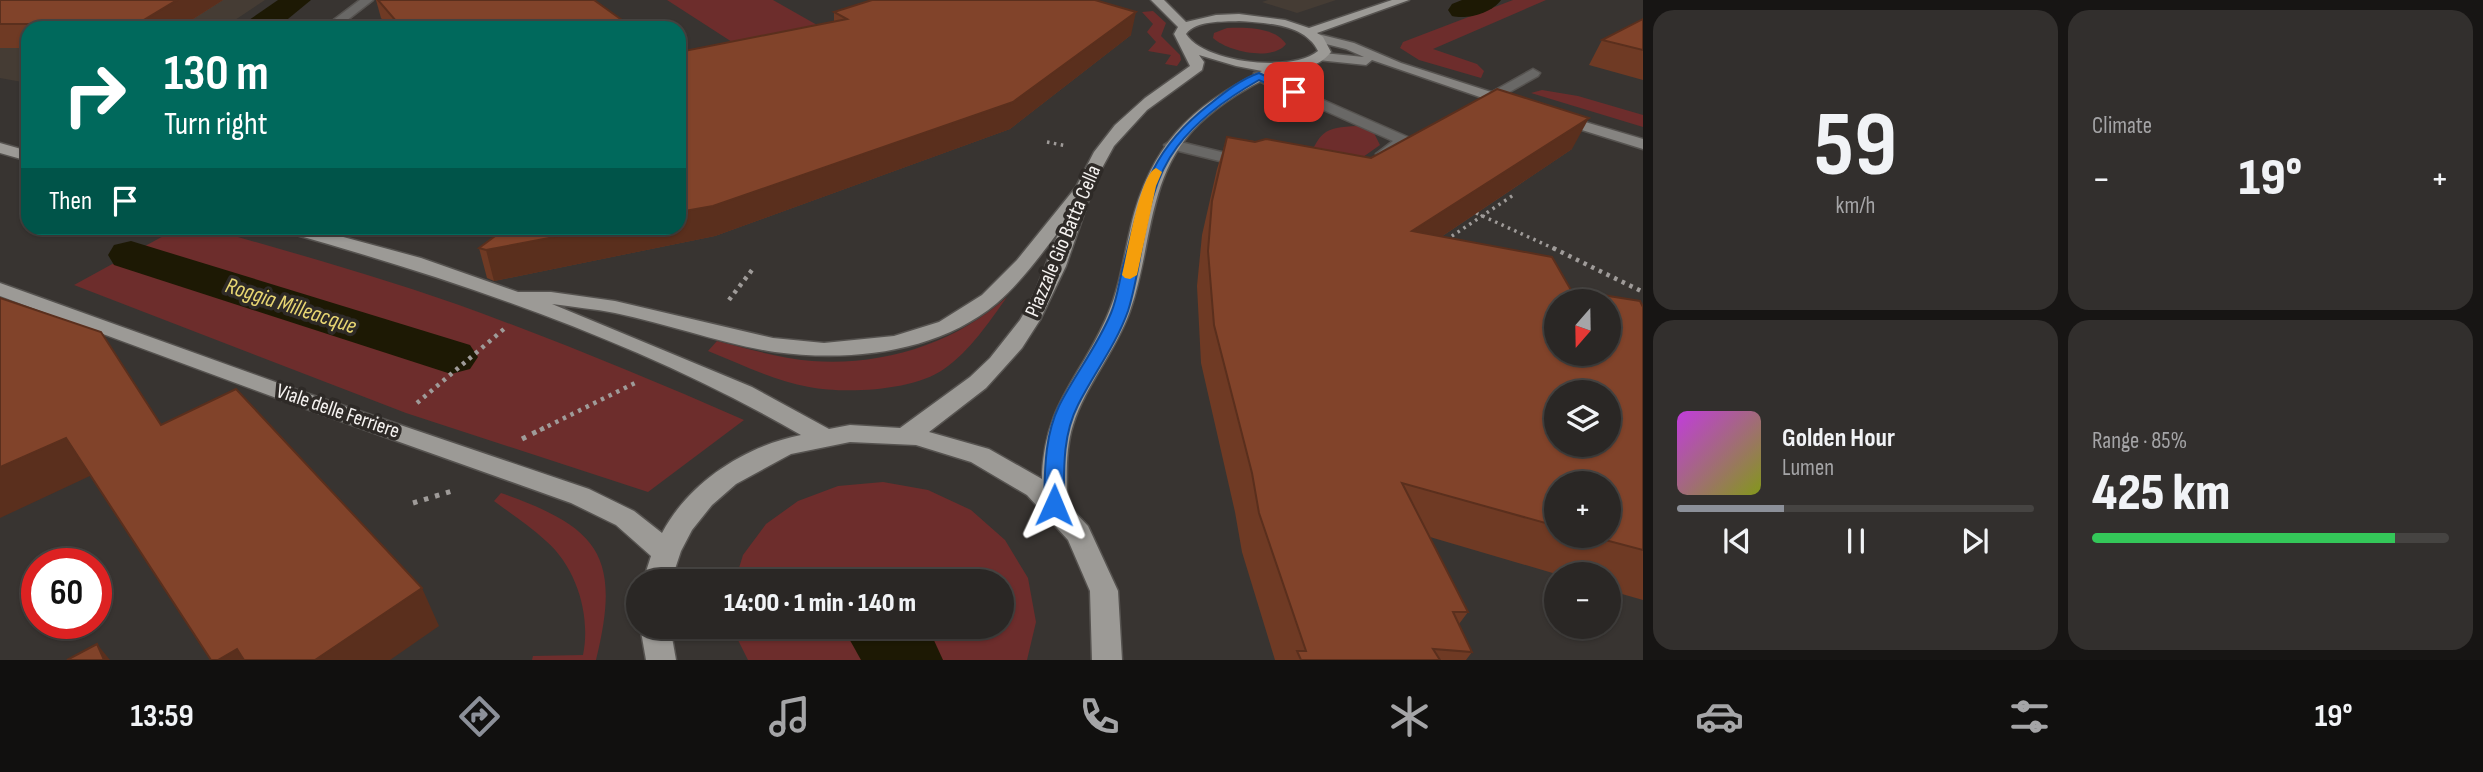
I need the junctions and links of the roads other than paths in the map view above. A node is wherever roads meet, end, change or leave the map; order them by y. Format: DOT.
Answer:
graph roads {
  1 [pos="367,0"];
  2 [pos="1157,0"];
  3 [pos="1403,0"];
  4 [pos="338,21"];
  5 [pos="1184,34"];
  6 [pos="1310,35"];
  7 [pos="1323,57"];
  8 [pos="1396,66"];
  9 [pos="1280,67"];
  10 [pos="1533,73"];
  11 [pos="1259,76"];
  12 [pos="1490,97"];
  13 [pos="1643,144"];
  14 [pos="1172,145"];
  15 [pos="0,148"];
  16 [pos="21,154"];
  17 [pos="1372,161"];
  18 [pos="1269,167"];
  19 [pos="1084,187"];
  20 [pos="330,235"];
  21 [pos="0,289"];
  22 [pos="516,298"];
  23 [pos="908,434"];
  24 [pos="820,435"];
  25 [pos="1054,505"];
  26 [pos="666,552"];
  27 [pos="661,569"];
  28 [pos="657,639"];
  29 [pos="661,660"];
  30 [pos="1107,660"];
  1 -- 4 [label="street"];
  2 -- 5 [label="main road, Piazzale Gio Batta Cella"];
  3 -- 6 [label="main road"];
  5 -- 6 [label="main road"];
  5 -- 9 [label="main road, Piazzale Gio Batta Cella"];
  5 -- 19 [label="main road, Piazzale Gio Batta Cella"];
  6 -- 7 [label="main road"];
  6 -- 8 [label="street"];
  7 -- 8 [label="street"];
  7 -- 9 [label="main road, Piazzale Gio Batta Cella"];
  8 -- 12 [label="street"];
  9 -- 11 [label="main road, Piazzale Gio Batta Cella"];
  10 -- 12 [label="street"];
  11 -- 14 [label="main road, Piazzale Gio Batta Cella"];
  11 -- 17 [label="street"];
  12 -- 13 [label="street"];
  14 -- 18 [label="street"];
  14 -- 25 [label="main road, Piazzale Gio Batta Cella"];
  15 -- 16 [label="main road"];
  19 -- 22 [label="main road"];
  19 -- 23 [label="main road, Piazzale Gio Batta Cella"];
  20 -- 22 [label="main road"];
  21 -- 26 [label="main road, Viale delle Ferriere"];
  22 -- 24 [label="main road"];
  23 -- 24 [label="main road"];
  23 -- 25 [label="main road"];
  24 -- 26 [label="main road"];
  25 -- 30 [label="main road"];
  26 -- 27 [label="main road"];
  28 -- 29 [label="main road"];
}
